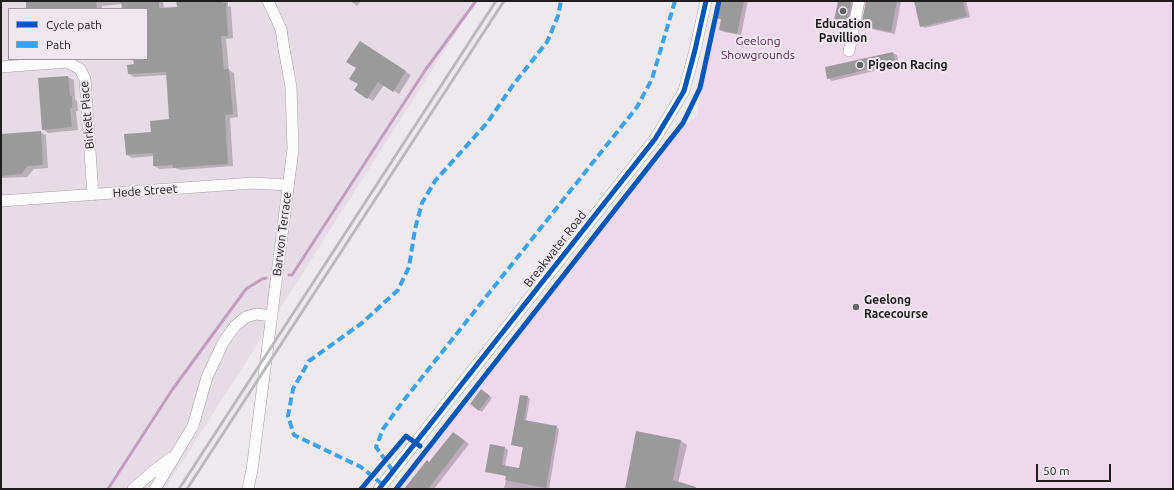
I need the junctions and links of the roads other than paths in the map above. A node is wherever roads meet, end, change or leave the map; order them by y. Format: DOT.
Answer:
graph roads {
  1 [pos="268,1"];
  2 [pos="706,1"];
  3 [pos="859,1"];
  4 [pos="849,51"];
  5 [pos="1,67"];
  6 [pos="288,185"];
  7 [pos="93,195"];
  8 [pos="1,201"];
  9 [pos="272,316"];
  10 [pos="175,456"];
  11 [pos="252,470"];
  12 [pos="133,489"];
  13 [pos="156,489"];
  14 [pos="248,489"];
  15 [pos="253,489"];
  16 [pos="378,489"];
  1 -- 6 [label="street, Barwon Terrace"];
  2 -- 16 [label="street, Breakwater Road"];
  3 -- 4 [label="street"];
  5 -- 7 [label="street, Birkett Place"];
  6 -- 7 [label="street, Hede Street"];
  6 -- 9 [label="street, Barwon Terrace"];
  7 -- 8 [label="street, Hede Street"];
  9 -- 10 [label="street"];
  9 -- 11 [label="street, Barwon Terrace"];
  10 -- 12 [label="street"];
  10 -- 13 [label="street"];
  11 -- 14 [label="street, Barwon Terrace"];
  11 -- 15 [label="street, Barwon Terrace"];
}
